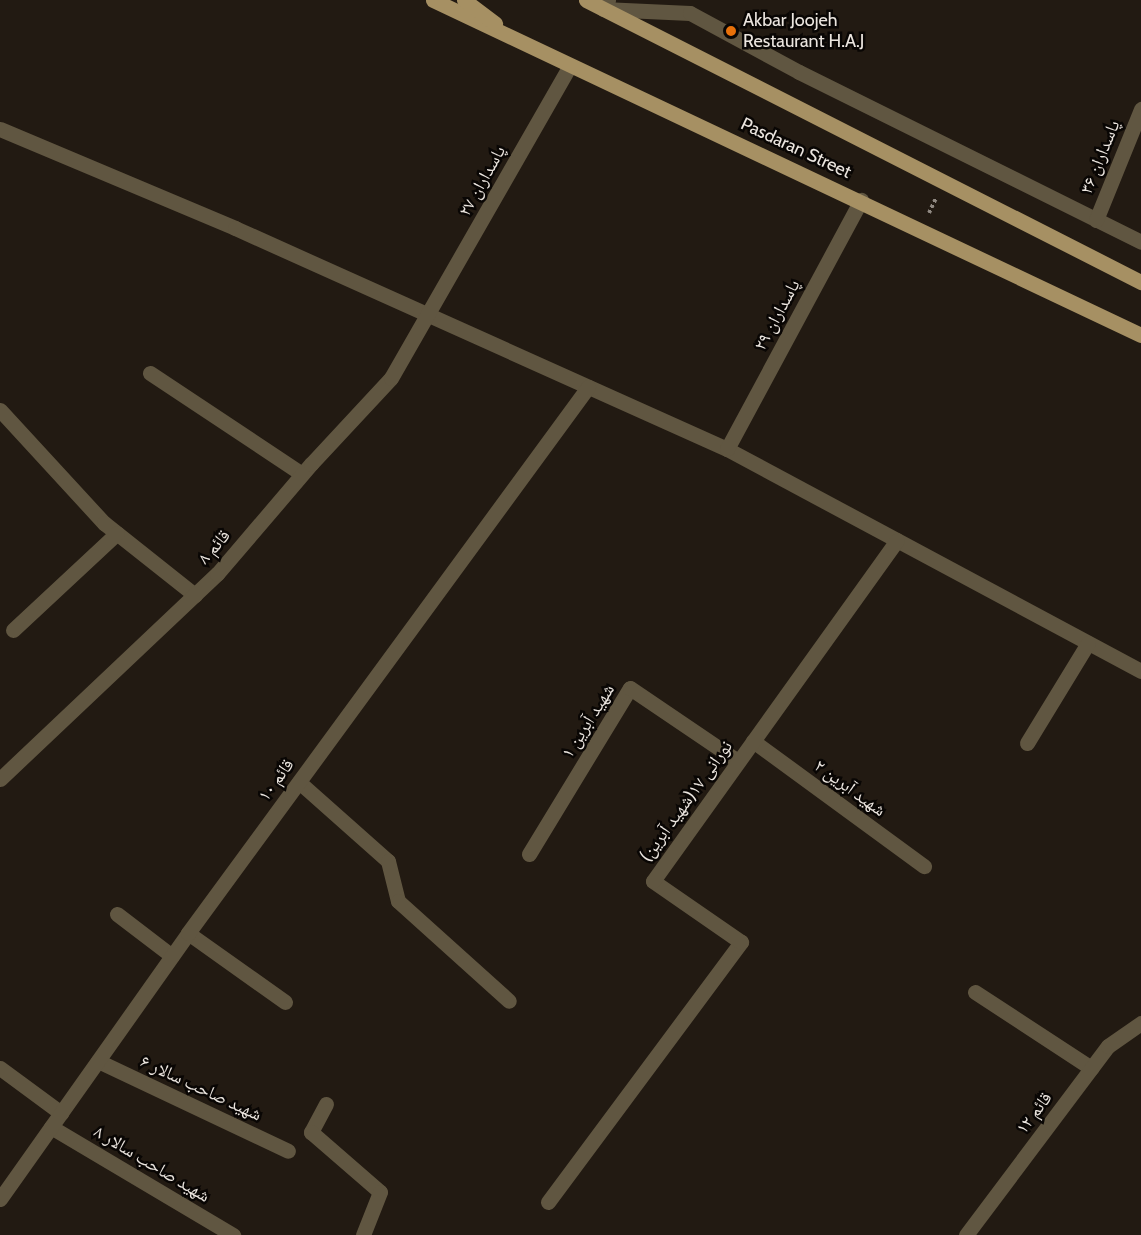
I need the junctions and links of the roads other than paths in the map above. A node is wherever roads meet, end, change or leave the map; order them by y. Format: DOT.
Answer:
graph roads {
  1 [pos="433,0"];
  2 [pos="464,0"];
  3 [pos="586,0"];
  4 [pos="605,4"];
  5 [pos="519,41"];
  6 [pos="570,66"];
  7 [pos="1141,109"];
  8 [pos="0,129"];
  9 [pos="861,200"];
  10 [pos="1096,220"];
  11 [pos="1141,242"];
  12 [pos="1141,282"];
  13 [pos="429,315"];
  14 [pos="1141,335"];
  15 [pos="150,373"];
  16 [pos="588,387"];
  17 [pos="0,410"];
  18 [pos="727,449"];
  19 [pos="302,474"];
  20 [pos="117,533"];
  21 [pos="897,540"];
  22 [pos="195,595"];
  23 [pos="13,630"];
  24 [pos="1088,643"];
  25 [pos="1141,671"];
  26 [pos="753,741"];
  27 [pos="1027,743"];
  28 [pos="738,761"];
  29 [pos="0,779"];
  30 [pos="299,782"];
  31 [pos="530,854"];
  32 [pos="924,866"];
  33 [pos="117,914"];
  34 [pos="188,933"];
  35 [pos="172,956"];
  36 [pos="975,992"];
  37 [pos="285,1002"];
  38 [pos="508,1002"];
  39 [pos="1141,1023"];
  40 [pos="98,1061"];
  41 [pos="0,1068"];
  42 [pos="1091,1068"];
  43 [pos="326,1104"];
  44 [pos="61,1113"];
  45 [pos="51,1126"];
  46 [pos="288,1151"];
  47 [pos="0,1199"];
  48 [pos="548,1202"];
  49 [pos="233,1235"];
  50 [pos="363,1235"];
  51 [pos="966,1235"];
  1 -- 5 [label="main road, Pasdaran Street"];
  2 -- 5 [label="main road"];
  3 -- 4 [label="main road, Pasdaran Street"];
  4 -- 10 [label="street"];
  4 -- 12 [label="main road, Pasdaran Street"];
  5 -- 6 [label="main road, Pasdaran Street"];
  6 -- 9 [label="main road, Pasdaran Street"];
  6 -- 13 [label="street, پاسداران ۲۷"];
  7 -- 10 [label="street, پاسداران ۳۶"];
  8 -- 13 [label="street"];
  9 -- 14 [label="main road, Pasdaran Street"];
  9 -- 18 [label="street, پاسداران ۲۹"];
  10 -- 11 [label="street"];
  13 -- 16 [label="street"];
  13 -- 19 [label="street, قائم ۸"];
  15 -- 19 [label="street"];
  16 -- 18 [label="street"];
  16 -- 30 [label="street, قائم ۱۰"];
  17 -- 20 [label="street"];
  18 -- 21 [label="street"];
  19 -- 22 [label="street, قائم ۸"];
  20 -- 22 [label="street"];
  20 -- 23 [label="street"];
  21 -- 24 [label="street"];
  21 -- 26 [label="street, نورانی ۱۷(شهید آبرین)"];
  22 -- 29 [label="street, قائم ۸"];
  24 -- 25 [label="street"];
  24 -- 27 [label="street"];
  26 -- 28 [label="street, نورانی ۱۷(شهید آبرین)"];
  26 -- 32 [label="street, شهید آبرین ۲"];
  28 -- 31 [label="street, شهید آبرین ۱"];
  28 -- 48 [label="street, نورانی ۱۷(شهید آبرین)"];
  30 -- 34 [label="street, قائم ۱۰"];
  30 -- 38 [label="street"];
  33 -- 35 [label="street"];
  34 -- 35 [label="street, قائم ۱۰"];
  34 -- 37 [label="street"];
  35 -- 40 [label="street, قائم ۱۰"];
  36 -- 42 [label="street"];
  39 -- 42 [label="street, قائم ۱۲"];
  40 -- 44 [label="street, قائم ۱۰"];
  40 -- 46 [label="street, شهید صاحب سالار ۶"];
  41 -- 44 [label="street"];
  42 -- 51 [label="street, قائم ۱۲"];
  43 -- 50 [label="street"];
  44 -- 45 [label="street, قائم ۱۰"];
  45 -- 47 [label="street, قائم ۱۰"];
  45 -- 49 [label="street, شهید صاحب سالار ۸"];
}
